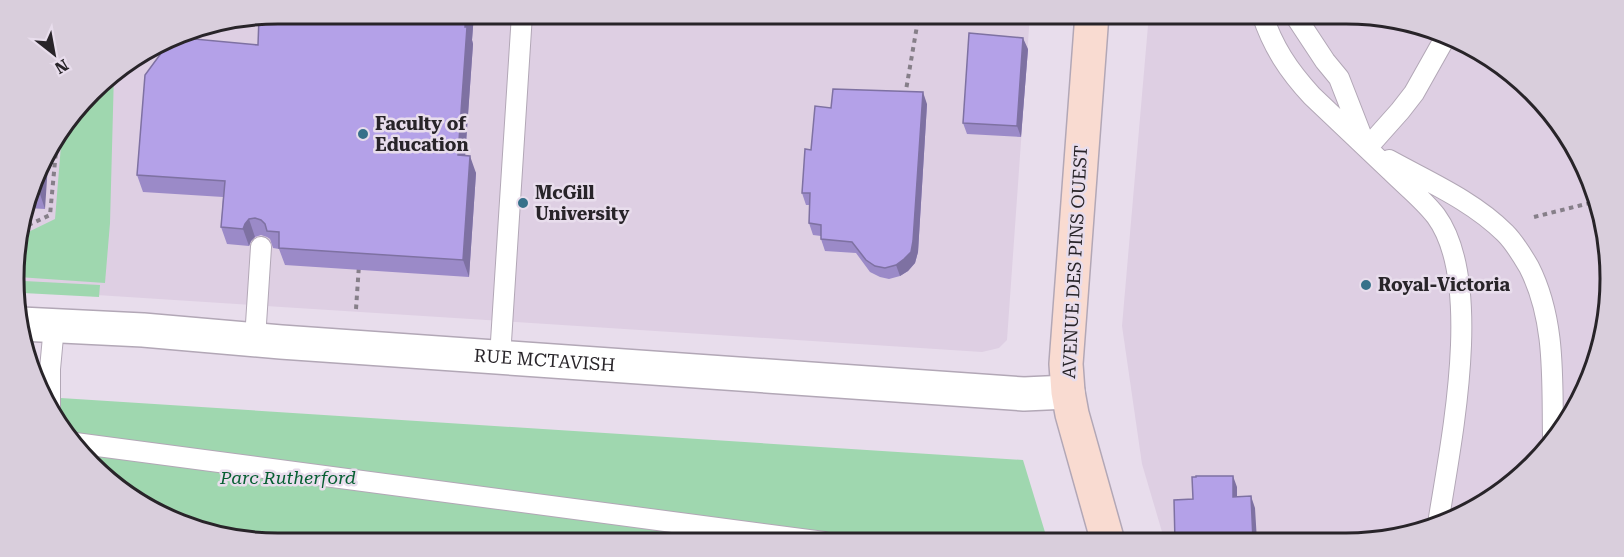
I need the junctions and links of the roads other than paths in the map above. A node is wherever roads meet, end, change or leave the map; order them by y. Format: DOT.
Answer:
graph roads {
  1 [pos="521,24"];
  2 [pos="1091,24"];
  3 [pos="1266,24"];
  4 [pos="1300,24"];
  5 [pos="1442,43"];
  6 [pos="1367,148"];
  7 [pos="261,247"];
  8 [pos="28,324"];
  9 [pos="54,326"];
  10 [pos="255,339"];
  11 [pos="500,357"];
  12 [pos="50,391"];
  13 [pos="1068,392"];
  14 [pos="1553,425"];
  15 [pos="86,444"];
  16 [pos="1439,515"];
  17 [pos="756,533"];
  18 [pos="1105,533"];
  1 -- 11 [label="lane"];
  2 -- 13 [label="main road, AVENUE DES PINS OUEST"];
  3 -- 6 [label="lane"];
  4 -- 6 [label="lane"];
  5 -- 6 [label="lane"];
  6 -- 14 [label="lane"];
  6 -- 16 [label="lane"];
  7 -- 10 [label="lane"];
  8 -- 9 [label="street, RUE MCTAVISH"];
  9 -- 10 [label="street, RUE MCTAVISH"];
  9 -- 12 [label="lane"];
  10 -- 11 [label="street, RUE MCTAVISH"];
  11 -- 13 [label="street, RUE MCTAVISH"];
  13 -- 18 [label="main road, AVENUE DES PINS OUEST"];
  15 -- 17 [label="lane"];
}
